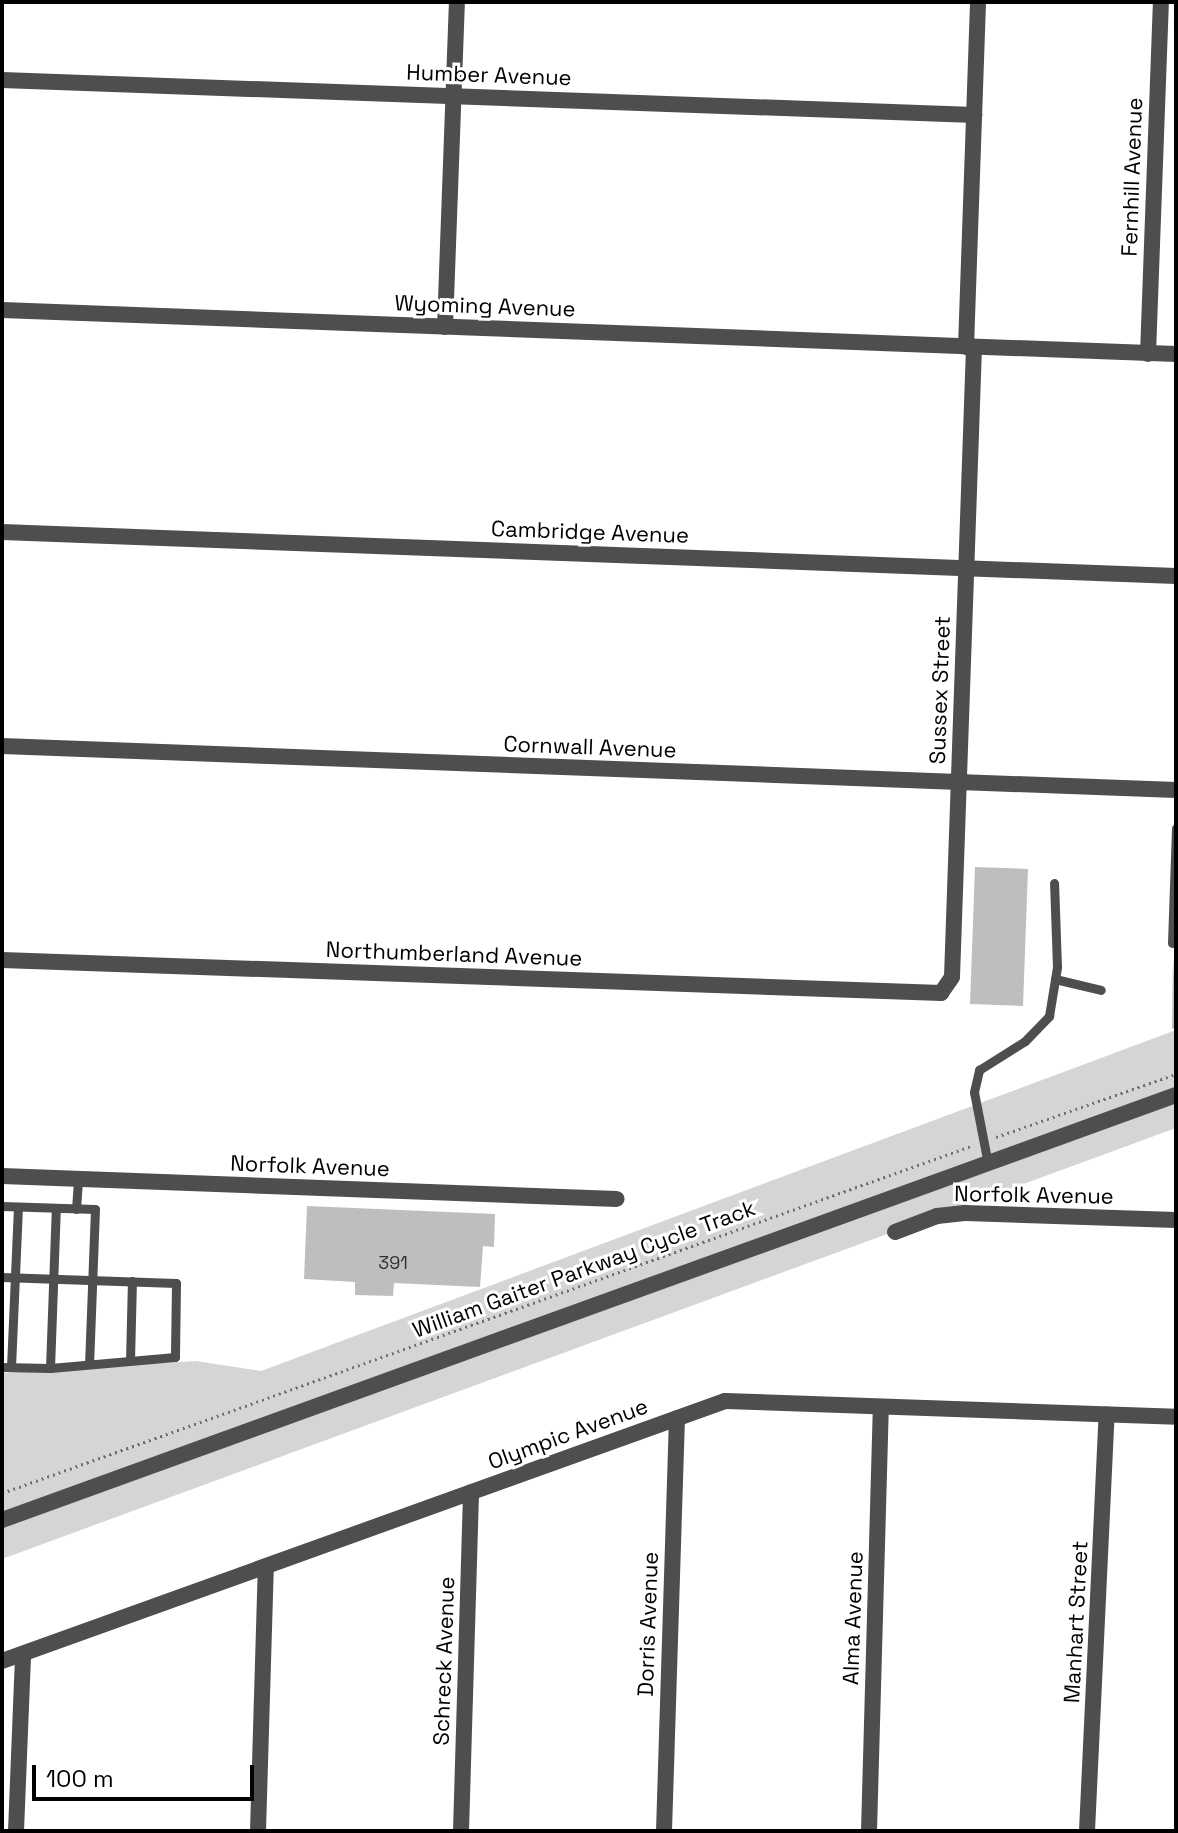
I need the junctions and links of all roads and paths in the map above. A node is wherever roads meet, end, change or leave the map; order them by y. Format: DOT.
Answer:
graph roads {
  1 [pos="457,2"];
  2 [pos="978,2"];
  3 [pos="1161,2"];
  4 [pos="2,80"];
  5 [pos="454,96"];
  6 [pos="974,115"];
  7 [pos="2,310"];
  8 [pos="445,327"];
  9 [pos="970,347"];
  10 [pos="1148,354"];
  11 [pos="1176,354"];
  12 [pos="2,532"];
  13 [pos="966,568"];
  14 [pos="1176,576"];
  15 [pos="2,746"];
  16 [pos="958,782"];
  17 [pos="1176,790"];
  18 [pos="1176,828"];
  19 [pos="1054,883"];
  20 [pos="1172,943"];
  21 [pos="2,960"];
  22 [pos="1055,979"];
  23 [pos="1101,990"];
  24 [pos="905,994"];
  25 [pos="1176,1074"];
  26 [pos="1176,1095"];
  27 [pos="981,1142"];
  28 [pos="988,1164"];
  29 [pos="2,1176"];
  30 [pos="78,1179"];
  31 [pos="617,1199"];
  32 [pos="2,1206"];
  33 [pos="18,1207"];
  34 [pos="56,1208"];
  35 [pos="76,1209"];
  36 [pos="1176,1220"];
  37 [pos="895,1232"];
  38 [pos="2,1277"];
  39 [pos="15,1277"];
  40 [pos="54,1279"];
  41 [pos="93,1280"];
  42 [pos="132,1281"];
  43 [pos="130,1361"];
  44 [pos="89,1363"];
  45 [pos="7,1367"];
  46 [pos="50,1368"];
  47 [pos="881,1407"];
  48 [pos="1107,1414"];
  49 [pos="1176,1417"];
  50 [pos="677,1418"];
  51 [pos="471,1492"];
  52 [pos="2,1493"];
  53 [pos="2,1520"];
  54 [pos="266,1567"];
  55 [pos="23,1654"];
  56 [pos="2,1661"];
  57 [pos="16,1831"];
  58 [pos="258,1831"];
  59 [pos="461,1831"];
  60 [pos="664,1831"];
  61 [pos="869,1831"];
  62 [pos="1087,1831"];
  1 -- 5 [label="street"];
  2 -- 6 [label="street, Sussex Street"];
  3 -- 10 [label="street, Fernhill Avenue"];
  4 -- 5 [label="street, Humber Avenue"];
  5 -- 6 [label="street, Humber Avenue"];
  5 -- 8 [label="street"];
  6 -- 9 [label="street, Sussex Street"];
  7 -- 8 [label="street, Wyoming Avenue"];
  8 -- 9 [label="street, Wyoming Avenue"];
  9 -- 10 [label="street, Wyoming Avenue"];
  9 -- 13 [label="street, Sussex Street"];
  10 -- 11 [label="street, Wyoming Avenue"];
  12 -- 13 [label="street, Cambridge Avenue"];
  13 -- 14 [label="street, Cambridge Avenue"];
  13 -- 16 [label="street, Sussex Street"];
  15 -- 16 [label="street, Cornwall Avenue"];
  16 -- 17 [label="street, Cornwall Avenue"];
  16 -- 24 [label="street, Sussex Street"];
  18 -- 20 [label="lane"];
  19 -- 22 [label="lane"];
  21 -- 24 [label="street, Northumberland Avenue"];
  22 -- 23 [label="lane"];
  22 -- 27 [label="lane"];
  25 -- 27 [label="path, William Gaiter Parkway Cycle Track"];
  26 -- 28 [label="street"];
  27 -- 28 [label="lane"];
  27 -- 52 [label="path, William Gaiter Parkway Cycle Track"];
  28 -- 53 [label="street"];
  29 -- 30 [label="street, Norfolk Avenue"];
  30 -- 31 [label="street, Norfolk Avenue"];
  30 -- 35 [label="lane"];
  32 -- 33 [label="lane"];
  33 -- 34 [label="lane"];
  33 -- 39 [label="lane"];
  34 -- 35 [label="lane"];
  34 -- 40 [label="lane"];
  35 -- 41 [label="lane"];
  36 -- 37 [label="street, Norfolk Avenue"];
  38 -- 39 [label="lane"];
  39 -- 40 [label="lane"];
  39 -- 45 [label="lane"];
  40 -- 41 [label="lane"];
  40 -- 46 [label="lane"];
  41 -- 42 [label="lane"];
  41 -- 44 [label="lane"];
  42 -- 43 [label="lane"];
  42 -- 43 [label="lane"];
  43 -- 44 [label="lane"];
  44 -- 46 [label="lane"];
  45 -- 46 [label="lane"];
  47 -- 48 [label="street, Olympic Avenue"];
  47 -- 50 [label="street, Olympic Avenue"];
  47 -- 61 [label="street, Alma Avenue"];
  48 -- 49 [label="street, Olympic Avenue"];
  48 -- 62 [label="street, Manhart Street"];
  50 -- 51 [label="street, Olympic Avenue"];
  50 -- 60 [label="street, Dorris Avenue"];
  51 -- 54 [label="street, Olympic Avenue"];
  51 -- 59 [label="street, Schreck Avenue"];
  54 -- 55 [label="street, Olympic Avenue"];
  54 -- 58 [label="street"];
  55 -- 56 [label="street, Olympic Avenue"];
  55 -- 57 [label="street"];
}
